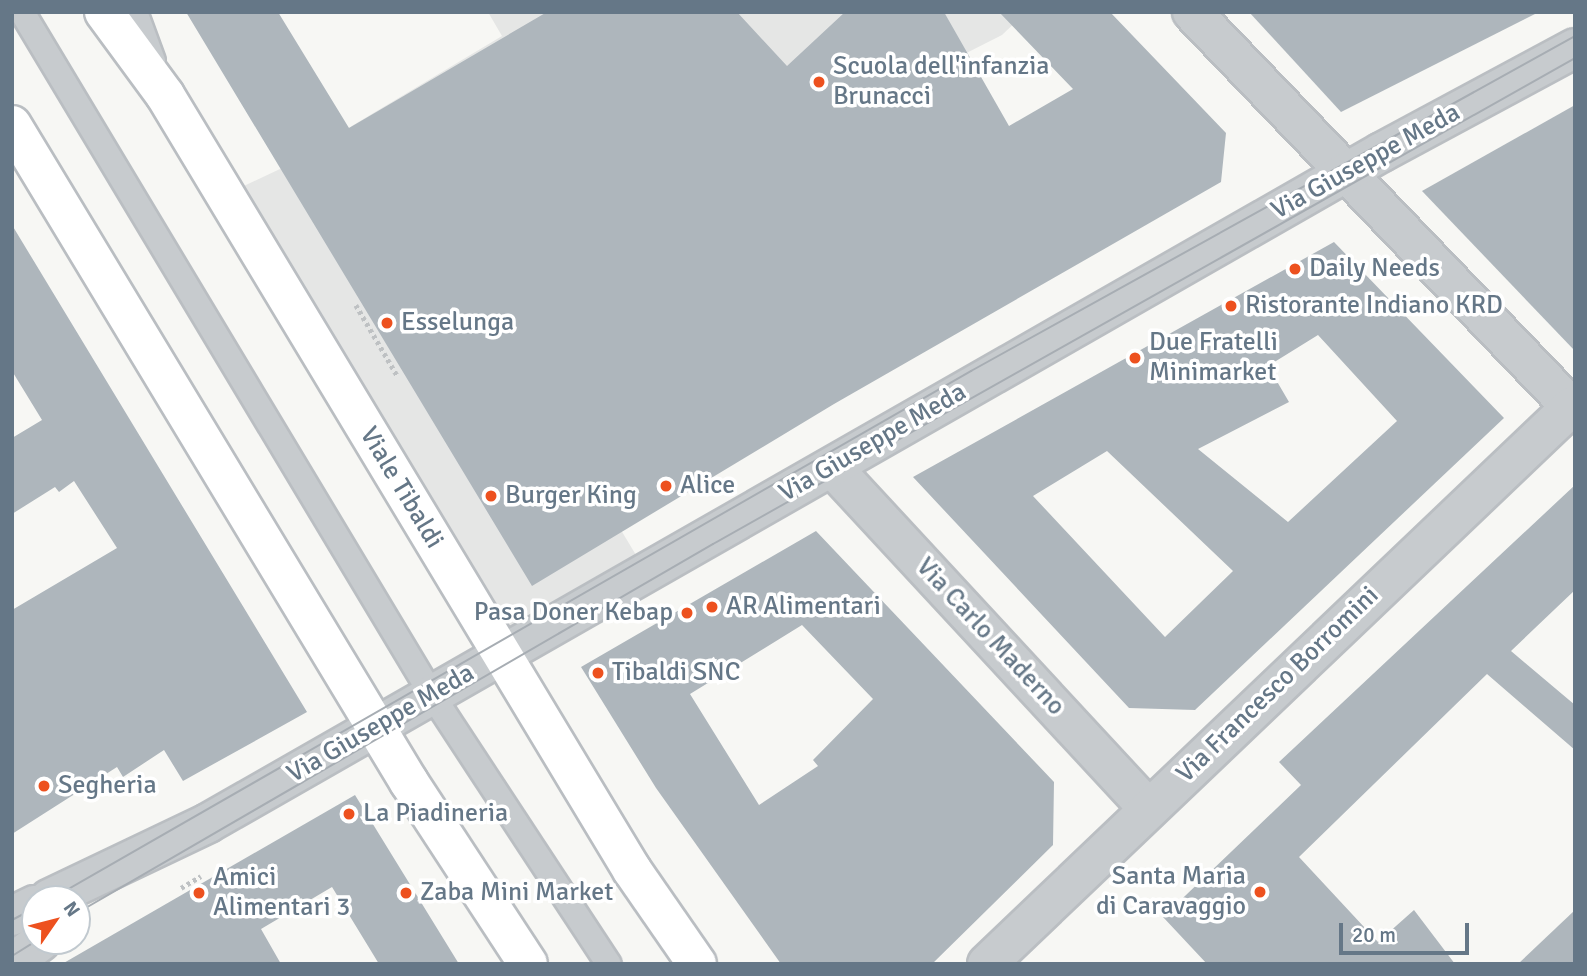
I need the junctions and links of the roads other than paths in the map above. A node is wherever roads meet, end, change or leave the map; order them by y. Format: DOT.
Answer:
graph roads {
  1 [pos="22,12"];
  2 [pos="104,12"];
  3 [pos="135,12"];
  4 [pos="1192,12"];
  5 [pos="1575,48"];
  6 [pos="165,95"];
  7 [pos="12,125"];
  8 [pos="1346,173"];
  9 [pos="1573,409"];
  10 [pos="832,467"];
  11 [pos="501,655"];
  12 [pos="432,695"];
  13 [pos="376,728"];
  14 [pos="1149,808"];
  15 [pos="174,842"];
  16 [pos="80,885"];
  17 [pos="91,904"];
  18 [pos="528,964"];
  19 [pos="609,964"];
  20 [pos="697,964"];
  21 [pos="987,964"];
  1 -- 12 [label="lane"];
  2 -- 6 [label="main road, Viale Tibaldi"];
  3 -- 6 [label="lane"];
  4 -- 8 [label="street"];
  5 -- 8 [label="street, Via Giuseppe Meda"];
  6 -- 11 [label="main road, Viale Tibaldi"];
  7 -- 13 [label="main road"];
  8 -- 9 [label="street"];
  8 -- 10 [label="street, Via Giuseppe Meda"];
  9 -- 14 [label="street, Via Francesco Borromini"];
  10 -- 11 [label="street, Via Giuseppe Meda"];
  10 -- 14 [label="street, Via Carlo Maderno"];
  11 -- 12 [label="street, Via Giuseppe Meda"];
  11 -- 20 [label="main road, Viale Tibaldi"];
  12 -- 13 [label="street, Via Giuseppe Meda"];
  12 -- 19 [label="lane"];
  13 -- 15 [label="street, Via Giuseppe Meda"];
  13 -- 18 [label="main road"];
  14 -- 21 [label="street, Via Francesco Borromini"];
  15 -- 16 [label="street, Via Giuseppe Meda"];
  15 -- 17 [label="street, Via Giuseppe Meda"];
}
